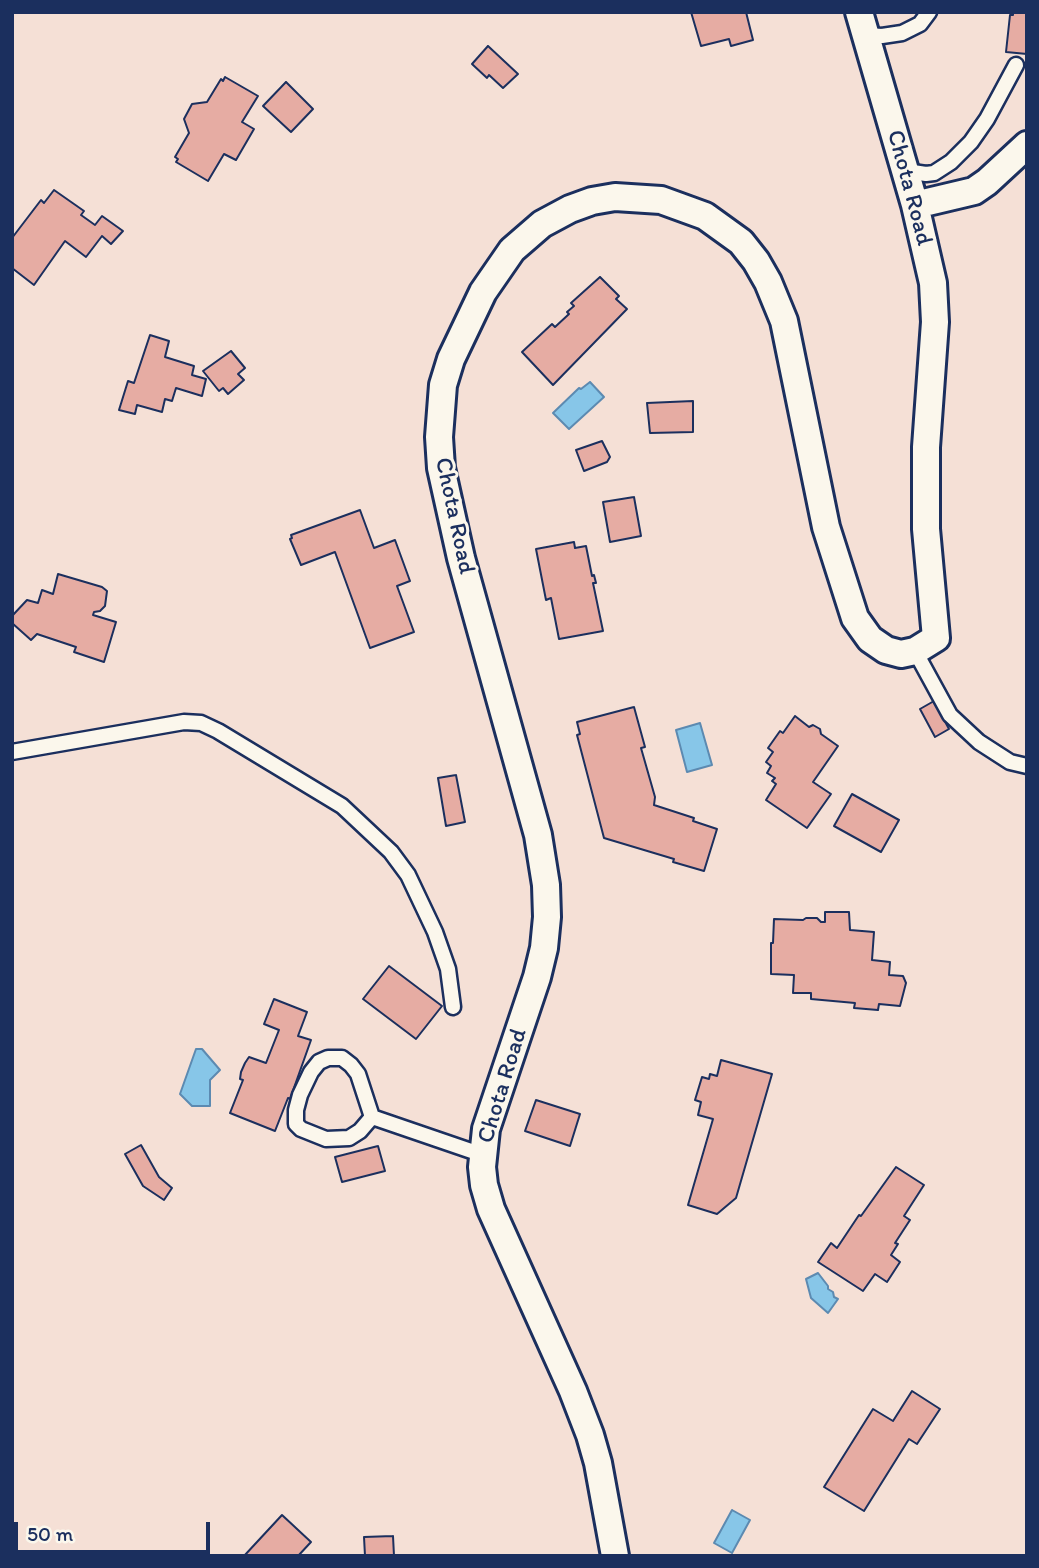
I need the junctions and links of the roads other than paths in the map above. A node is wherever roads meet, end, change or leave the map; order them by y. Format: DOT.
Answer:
graph roads {
  1 [pos="929,12"];
  2 [pos="862,23"];
  3 [pos="1016,65"];
  4 [pos="1027,145"];
  5 [pos="905,171"];
  6 [pos="915,205"];
  7 [pos="915,651"];
  8 [pos="12,752"];
  9 [pos="1027,766"];
  10 [pos="453,1007"];
  11 [pos="372,1117"];
  12 [pos="483,1155"];
  13 [pos="615,1556"];
  1 -- 2 [label="lane"];
  2 -- 5 [label="street, Chota Road"];
  3 -- 5 [label="lane"];
  4 -- 6 [label="street"];
  5 -- 6 [label="street, Chota Road"];
  6 -- 7 [label="street, Chota Road"];
  7 -- 9 [label="lane"];
  7 -- 12 [label="street, Chota Road"];
  8 -- 10 [label="lane"];
  11 -- 11 [label="lane"];
  11 -- 12 [label="lane"];
  12 -- 13 [label="street, Chota Road"];
}
